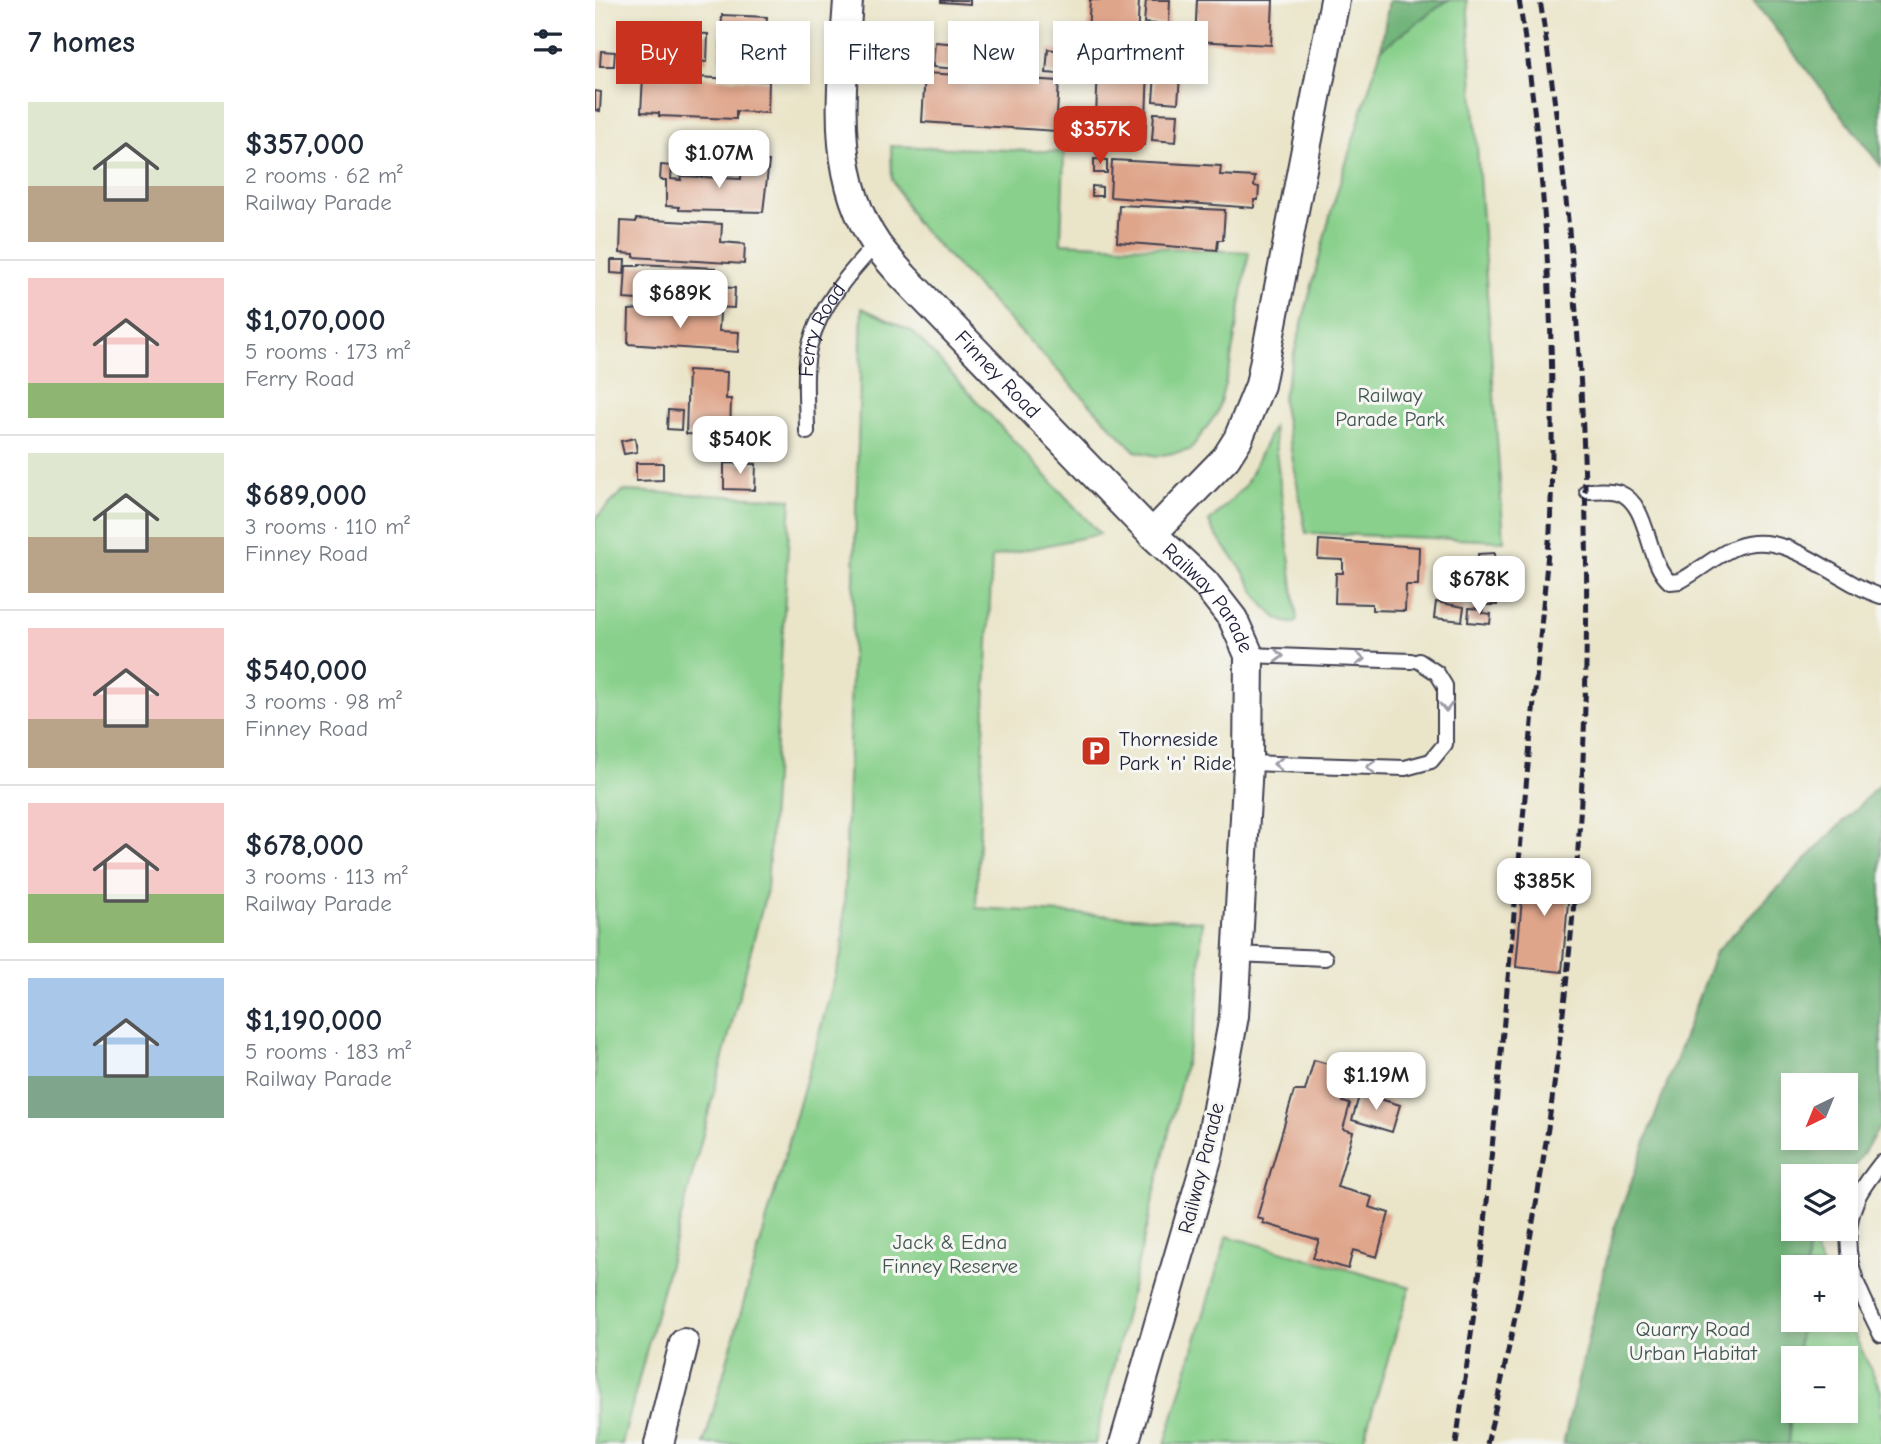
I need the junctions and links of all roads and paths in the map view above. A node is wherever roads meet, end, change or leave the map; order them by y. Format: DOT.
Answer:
graph roads {
  1 [pos="848,0"];
  2 [pos="1335,0"];
  3 [pos="876,244"];
  4 [pos="807,432"];
  5 [pos="1587,491"];
  6 [pos="1152,534"];
  7 [pos="1881,596"];
  8 [pos="1249,655"];
  9 [pos="1248,763"];
  10 [pos="1237,954"];
  11 [pos="1325,958"];
  12 [pos="1881,1163"];
  13 [pos="1881,1335"];
  14 [pos="684,1343"];
  15 [pos="659,1444"];
  16 [pos="1124,1444"];
  1 -- 3 [label="street, Finney Road"];
  2 -- 6 [label="street, Railway Parade"];
  3 -- 4 [label="lane, Ferry Road"];
  3 -- 6 [label="street, Finney Road"];
  5 -- 7 [label="lane"];
  6 -- 8 [label="street, Railway Parade"];
  8 -- 9 [label="street, Railway Parade"];
  8 -- 9 [label="lane, one-way"];
  9 -- 10 [label="street, Railway Parade"];
  10 -- 11 [label="lane"];
  10 -- 16 [label="street, Railway Parade"];
  12 -- 13 [label="lane"];
  14 -- 15 [label="street"];
}
